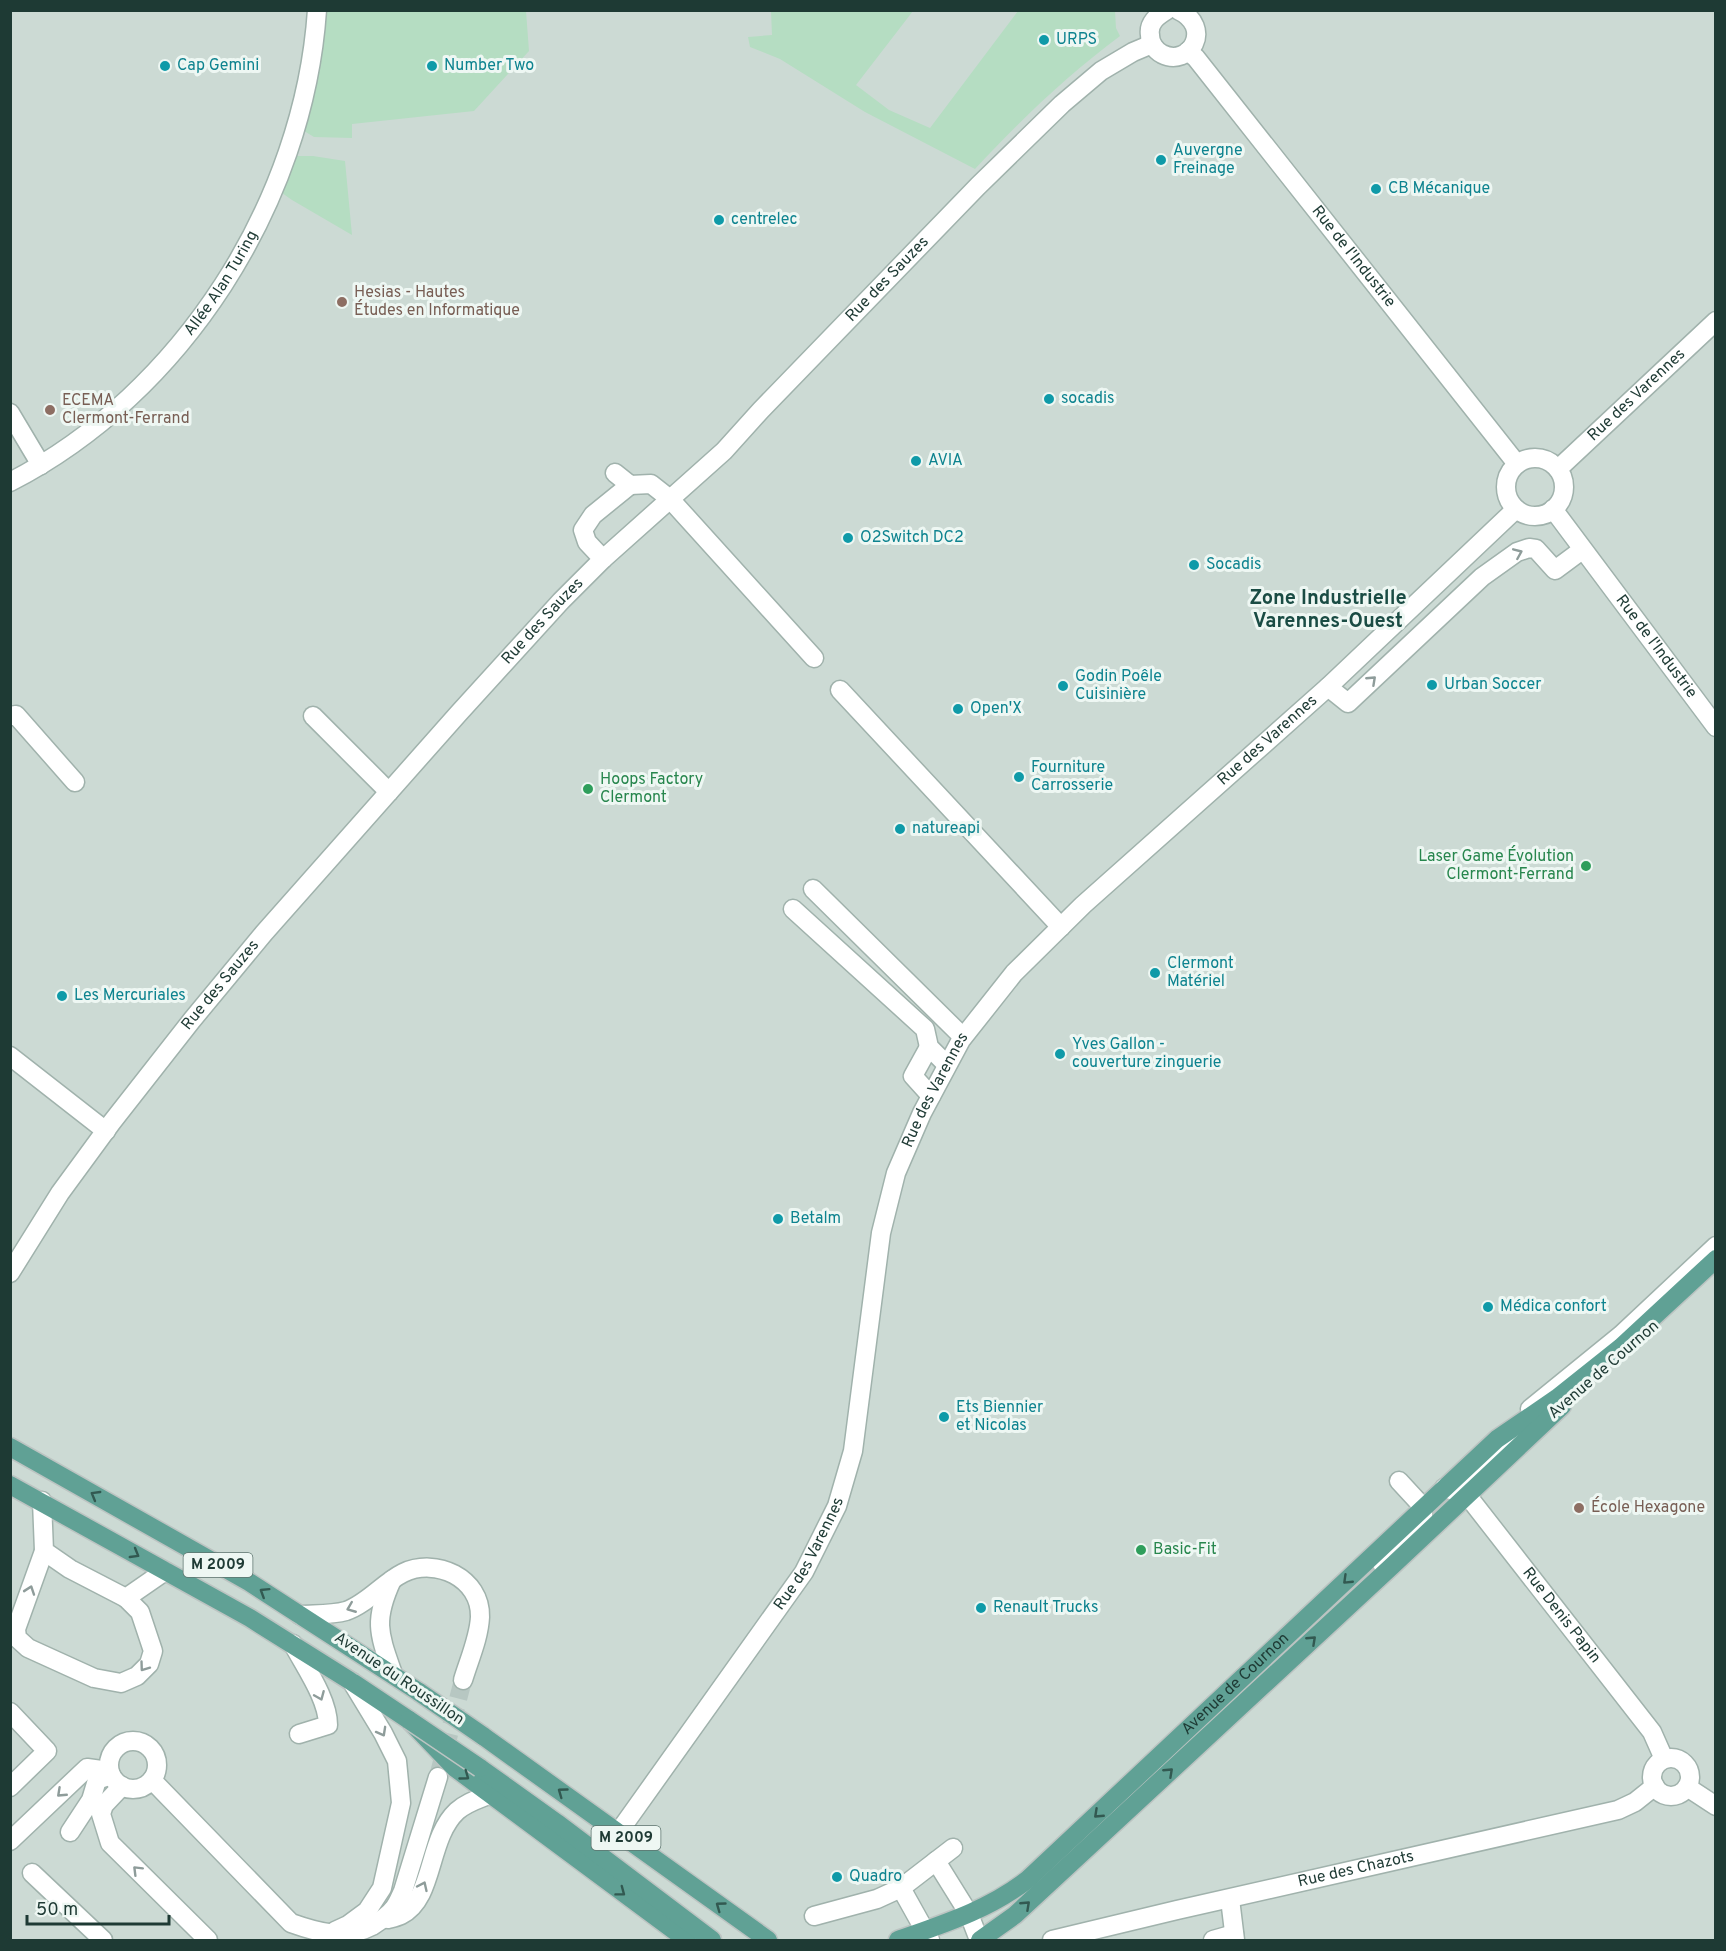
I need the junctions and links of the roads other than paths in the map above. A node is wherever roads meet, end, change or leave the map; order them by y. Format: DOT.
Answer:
graph roads {
  1 [pos="317,10"];
  2 [pos="1160,12"];
  3 [pos="1185,12"];
  4 [pos="1152,44"];
  5 [pos="1188,51"];
  6 [pos="1716,321"];
  7 [pos="10,413"];
  8 [pos="1517,464"];
  9 [pos="41,465"];
  10 [pos="1558,469"];
  11 [pos="615,473"];
  12 [pos="10,482"];
  13 [pos="630,485"];
  14 [pos="670,499"];
  15 [pos="1516,509"];
  16 [pos="1553,509"];
  17 [pos="1477,546"];
  18 [pos="1582,550"];
  19 [pos="603,559"];
  20 [pos="1482,577"];
  21 [pos="814,658"];
  22 [pos="1328,687"];
  23 [pos="840,690"];
  24 [pos="10,716"];
  25 [pos="313,716"];
  26 [pos="1716,727"];
  27 [pos="75,782"];
  28 [pos="389,792"];
  29 [pos="813,889"];
  30 [pos="793,909"];
  31 [pos="1061,927"];
  32 [pos="963,1037"];
  33 [pos="929,1047"];
  34 [pos="10,1056"];
  35 [pos="947,1065"];
  36 [pos="931,1096"];
  37 [pos="106,1131"];
  38 [pos="1716,1246"];
  39 [pos="1716,1259"];
  40 [pos="1716,1271"];
  41 [pos="10,1273"];
  42 [pos="1557,1398"];
  43 [pos="1497,1439"];
  44 [pos="10,1447"];
  45 [pos="1399,1481"];
  46 [pos="10,1485"];
  47 [pos="1444,1488"];
  48 [pos="1467,1495"];
  49 [pos="42,1502"];
  50 [pos="1423,1507"];
  51 [pos="44,1551"];
  52 [pos="165,1571"];
  53 [pos="393,1579"];
  54 [pos="1377,1580"];
  55 [pos="126,1598"];
  56 [pos="300,1615"];
  57 [pos="293,1644"];
  58 [pos="393,1674"];
  59 [pos="463,1680"];
  60 [pos="352,1682"];
  61 [pos="10,1712"];
  62 [pos="409,1720"];
  63 [pos="299,1734"];
  64 [pos="1664,1760"];
  65 [pos="114,1777"];
  66 [pos="438,1777"];
  67 [pos="152,1780"];
  68 [pos="1655,1786"];
  69 [pos="1687,1786"];
  70 [pos="10,1787"];
  71 [pos="490,1794"];
  72 [pos="1716,1806"];
  73 [pos="70,1832"];
  74 [pos="618,1833"];
  75 [pos="10,1840"];
  76 [pos="953,1848"];
  77 [pos="936,1861"];
  78 [pos="32,1873"];
  79 [pos="901,1888"];
  80 [pos="1230,1899"];
  81 [pos="969,1914"];
  82 [pos="814,1916"];
  83 [pos="380,1921"];
  84 [pos="328,1934"];
  85 [pos="927,1936"];
  86 [pos="690,1937"];
  87 [pos="1235,1937"];
  88 [pos="103,1941"];
  89 [pos="208,1941"];
  90 [pos="768,1941"];
  91 [pos="898,1941"];
  92 [pos="980,1941"];
  93 [pos="1052,1941"];
  94 [pos="1213,1941"];
  1 -- 9 [label="street, Allée Alan Turing"];
  2 -- 4 [label="street"];
  3 -- 5 [label="street"];
  4 -- 5 [label="street"];
  4 -- 14 [label="street, Rue des Sauzes"];
  5 -- 8 [label="street, Rue de l'Industrie"];
  6 -- 10 [label="street, Rue des Varennes"];
  7 -- 9 [label="street"];
  8 -- 10 [label="street"];
  8 -- 15 [label="street"];
  9 -- 12 [label="street, Allée Alan Turing"];
  10 -- 16 [label="street"];
  11 -- 13 [label="street"];
  13 -- 14 [label="street"];
  13 -- 19 [label="street"];
  14 -- 19 [label="street, Rue des Sauzes"];
  14 -- 21 [label="street"];
  15 -- 16 [label="street"];
  15 -- 17 [label="street, Rue des Varennes"];
  16 -- 18 [label="street, Rue de l'Industrie"];
  17 -- 20 [label="street"];
  17 -- 22 [label="street, Rue des Varennes"];
  20 -- 18 [label="street, one-way"];
  18 -- 26 [label="street, Rue de l'Industrie"];
  19 -- 28 [label="street, Rue des Sauzes"];
  22 -- 20 [label="street, one-way"];
  22 -- 31 [label="street, Rue des Varennes"];
  23 -- 31 [label="street"];
  24 -- 27 [label="street"];
  25 -- 28 [label="street"];
  28 -- 37 [label="street, Rue des Sauzes"];
  29 -- 32 [label="street"];
  30 -- 33 [label="street"];
  31 -- 32 [label="street, Rue des Varennes"];
  32 -- 35 [label="street, Rue des Varennes"];
  33 -- 35 [label="street"];
  33 -- 36 [label="street"];
  34 -- 37 [label="street"];
  35 -- 36 [label="street, Rue des Varennes"];
  36 -- 74 [label="street, Rue des Varennes"];
  37 -- 41 [label="street, Rue des Sauzes"];
  38 -- 43 [label="street"];
  39 -- 42 [label="main road, Avenue de Cournon"];
  40 -- 48 [label="main road, Avenue de Cournon"];
  42 -- 43 [label="main road, Avenue de Cournon"];
  42 -- 48 [label="street, Avenue de Cournon"];
  43 -- 47 [label="main road, Avenue de Cournon"];
  56 -- 44 [label="main road, Avenue du Roussillon / M 2009, one-way"];
  45 -- 50 [label="street"];
  46 -- 49 [label="main road, Avenue du Roussillon / M 2009"];
  47 -- 48 [label="street"];
  47 -- 50 [label="main road, Avenue de Cournon"];
  48 -- 54 [label="main road, Avenue de Cournon"];
  48 -- 64 [label="street, Rue Denis Papin"];
  49 -- 51 [label="street"];
  49 -- 52 [label="main road, Avenue du Roussillon / M 2009, one-way"];
  50 -- 54 [label="street"];
  50 -- 81 [label="main road, Avenue de Cournon, one-way"];
  51 -- 55 [label="street"];
  55 -- 51 [label="street, one-way"];
  52 -- 55 [label="street"];
  52 -- 57 [label="main road, Avenue du Roussillon / M 2009"];
  53 -- 56 [label="street, one-way"];
  53 -- 58 [label="street"];
  53 -- 59 [label="street"];
  92 -- 54 [label="main road, Avenue de Cournon, one-way"];
  56 -- 58 [label="main road, Avenue du Roussillon / M 2009"];
  57 -- 60 [label="main road, Avenue du Roussillon / M 2009"];
  57 -- 63 [label="street, one-way"];
  74 -- 58 [label="main road, Avenue du Roussillon / M 2009, one-way, bridge"];
  60 -- 62 [label="main road, Avenue du Roussillon / M 2009"];
  60 -- 84 [label="street, one-way"];
  61 -- 70 [label="street"];
  62 -- 71 [label="main road, one-way"];
  62 -- 86 [label="main road, Avenue du Roussillon / M 2009, bridge"];
  64 -- 68 [label="street"];
  64 -- 69 [label="street"];
  65 -- 67 [label="street"];
  65 -- 67 [label="street"];
  65 -- 73 [label="street"];
  65 -- 75 [label="street, one-way"];
  89 -- 65 [label="street, one-way"];
  66 -- 83 [label="street"];
  67 -- 84 [label="street"];
  68 -- 69 [label="street"];
  68 -- 80 [label="street, Rue des Chazots"];
  69 -- 72 [label="street"];
  83 -- 71 [label="street, one-way"];
  71 -- 86 [label="main road, one-way"];
  90 -- 74 [label="main road, Avenue du Roussillon / M 2009, one-way"];
  76 -- 77 [label="street"];
  77 -- 79 [label="street"];
  77 -- 81 [label="street"];
  78 -- 88 [label="street"];
  79 -- 82 [label="street"];
  79 -- 85 [label="street"];
  80 -- 87 [label="street"];
  80 -- 93 [label="street, Rue des Chazots"];
  81 -- 85 [label="main road, Avenue de Cournon"];
  81 -- 92 [label="street"];
  83 -- 84 [label="street"];
  85 -- 91 [label="main road, Avenue de Cournon"];
  87 -- 94 [label="street"];
}
